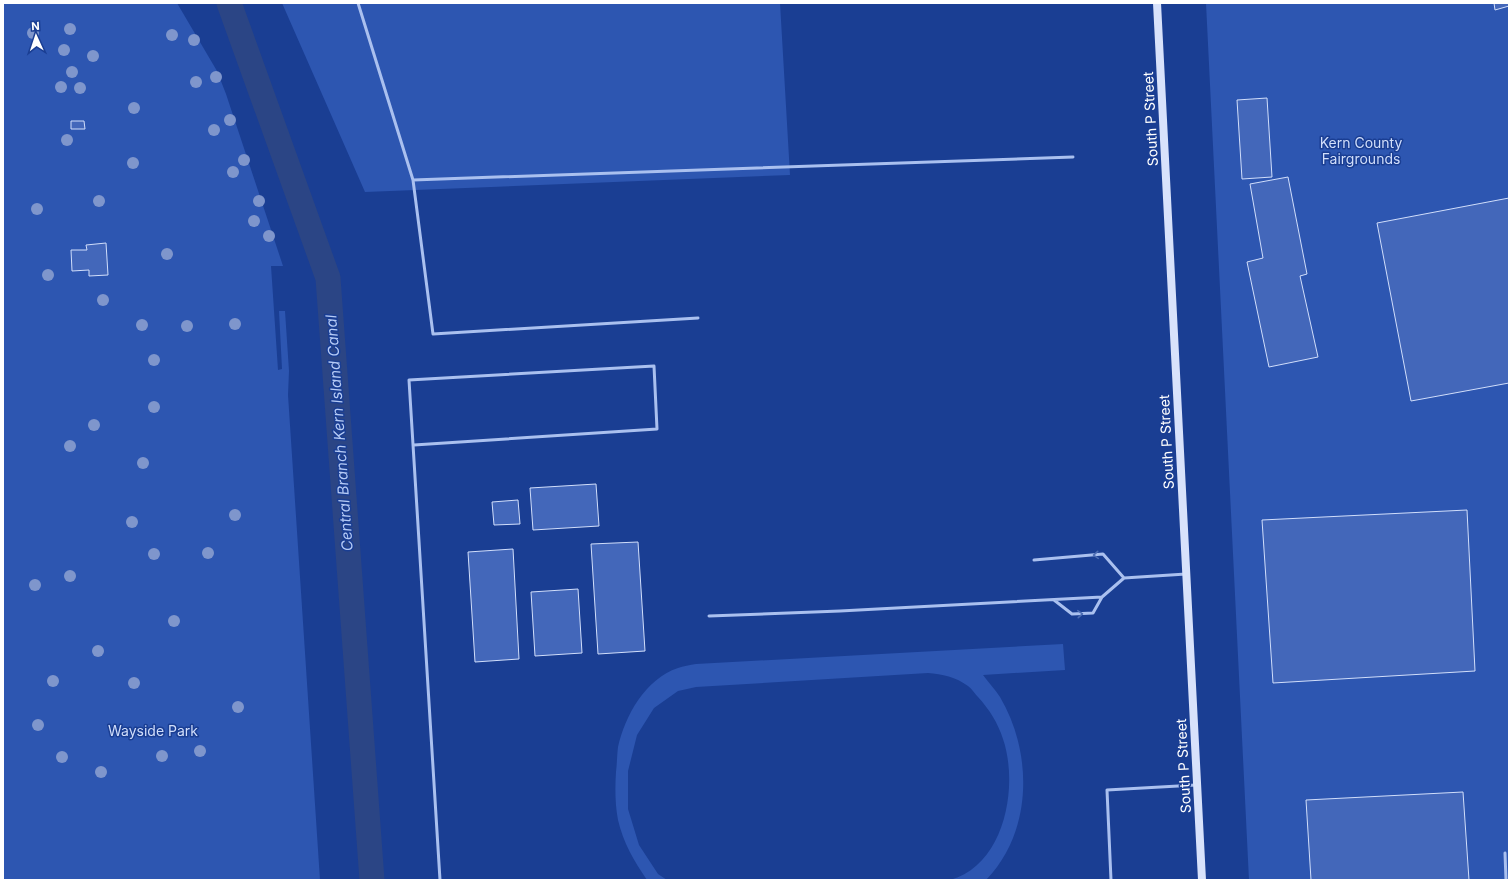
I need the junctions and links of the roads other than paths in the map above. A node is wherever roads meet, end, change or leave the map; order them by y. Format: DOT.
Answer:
graph roads {
  1 [pos="358,3"];
  2 [pos="1157,3"];
  3 [pos="1073,157"];
  4 [pos="413,180"];
  5 [pos="698,318"];
  6 [pos="414,445"];
  7 [pos="1034,560"];
  8 [pos="1186,574"];
  9 [pos="1124,578"];
  10 [pos="1102,597"];
  11 [pos="1054,600"];
  12 [pos="709,616"];
  13 [pos="1198,785"];
  14 [pos="1505,853"];
  15 [pos="440,880"];
  16 [pos="1111,880"];
  17 [pos="1202,880"];
  18 [pos="1506,880"];
  1 -- 4 [label="lane"];
  2 -- 8 [label="street, South P Street"];
  3 -- 4 [label="lane"];
  4 -- 5 [label="lane"];
  6 -- 6 [label="lane"];
  6 -- 15 [label="lane"];
  9 -- 7 [label="lane, one-way"];
  8 -- 9 [label="lane"];
  8 -- 13 [label="street, South P Street"];
  9 -- 10 [label="lane"];
  10 -- 11 [label="lane"];
  11 -- 10 [label="lane, one-way"];
  11 -- 12 [label="lane"];
  13 -- 16 [label="lane"];
  13 -- 17 [label="street, South P Street"];
  14 -- 18 [label="lane"];
}
